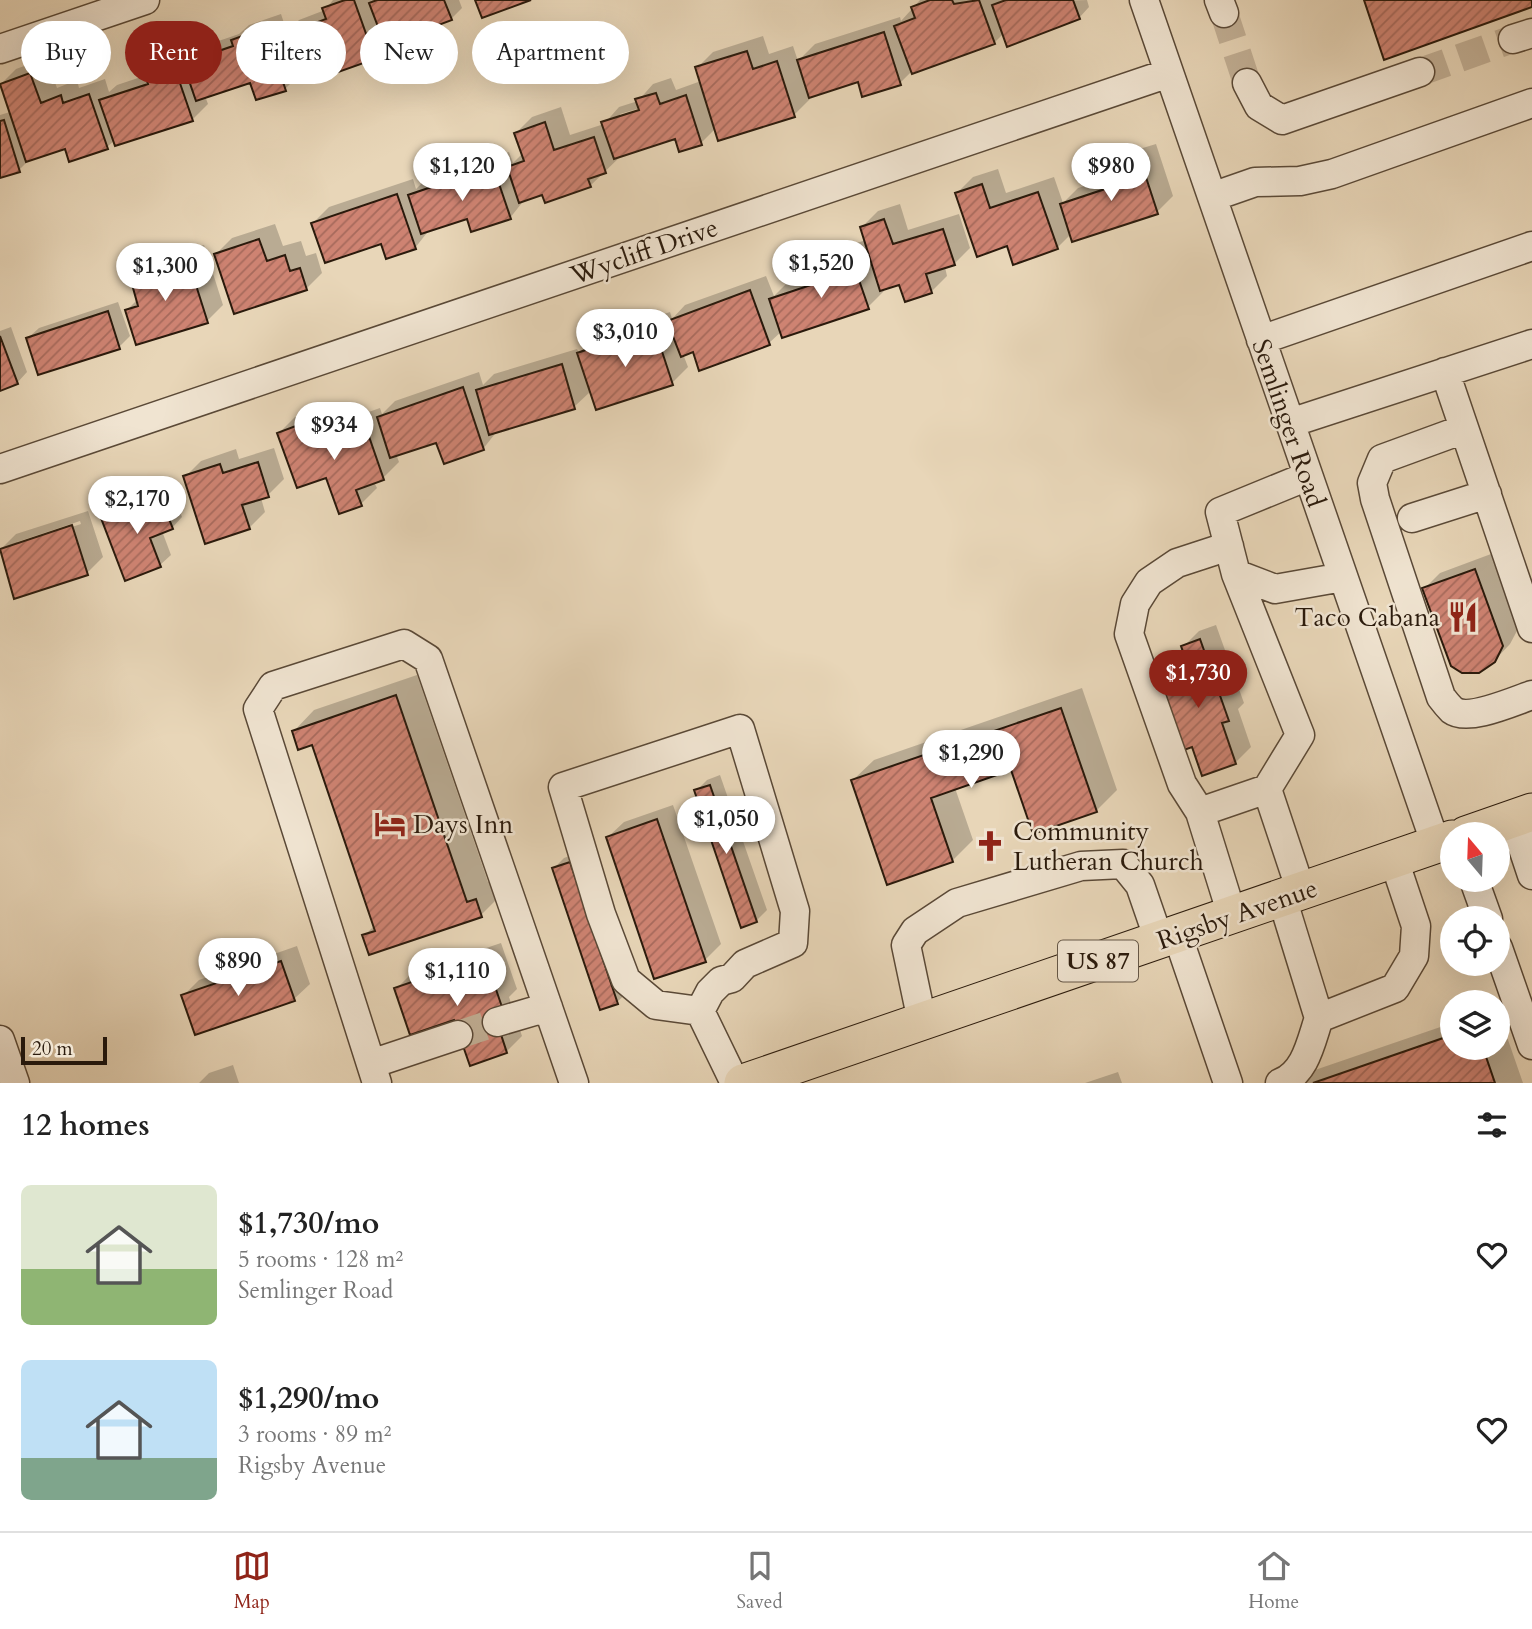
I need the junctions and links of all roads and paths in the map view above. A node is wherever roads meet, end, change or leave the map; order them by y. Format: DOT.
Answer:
graph roads {
  1 [pos="145,0"];
  2 [pos="1144,0"];
  3 [pos="0,49"];
  4 [pos="1419,72"];
  5 [pos="1168,73"];
  6 [pos="1247,83"];
  7 [pos="1532,103"];
  8 [pos="1212,197"];
  9 [pos="1532,246"];
  10 [pos="1261,340"];
  11 [pos="1532,344"];
  12 [pos="1445,372"];
  13 [pos="1290,423"];
  14 [pos="1464,429"];
  15 [pos="0,469"];
  16 [pos="1308,476"];
  17 [pos="1487,494"];
  18 [pos="1412,518"];
  19 [pos="1228,546"];
  20 [pos="1236,573"];
  21 [pos="1343,577"];
  22 [pos="1532,628"];
  23 [pos="1532,695"];
  24 [pos="1267,789"];
  25 [pos="1200,812"];
  26 [pos="1522,815"];
  27 [pos="1444,822"];
  28 [pos="1502,822"];
  29 [pos="1440,844"];
  30 [pos="1394,860"];
  31 [pos="1532,875"];
  32 [pos="1292,895"];
  33 [pos="1231,915"];
  34 [pos="1168,937"];
  35 [pos="1510,964"];
  36 [pos="1521,978"];
  37 [pos="548,1007"];
  38 [pos="700,1011"];
  39 [pos="1319,1018"];
  40 [pos="922,1021"];
  41 [pos="497,1022"];
  42 [pos="458,1035"];
  43 [pos="0,1040"];
  44 [pos="1532,1045"];
  45 [pos="374,1073"];
  46 [pos="9,1080"];
  47 [pos="751,1081"];
  48 [pos="574,1083"];
  49 [pos="1228,1083"];
  50 [pos="1280,1083"];
  1 -- 3 [label="street"];
  2 -- 5 [label="street, Semlinger Road"];
  4 -- 6 [label="street"];
  5 -- 8 [label="street, Semlinger Road"];
  5 -- 15 [label="street, Wycliff Drive"];
  7 -- 8 [label="street"];
  8 -- 10 [label="street, Semlinger Road"];
  9 -- 10 [label="street"];
  10 -- 13 [label="street, Semlinger Road"];
  11 -- 12 [label="street"];
  12 -- 13 [label="street"];
  12 -- 14 [label="street"];
  13 -- 16 [label="street, Semlinger Road"];
  14 -- 17 [label="street"];
  14 -- 23 [label="street"];
  16 -- 19 [label="street"];
  16 -- 21 [label="street, Semlinger Road"];
  17 -- 18 [label="street"];
  17 -- 22 [label="street"];
  19 -- 20 [label="street"];
  19 -- 25 [label="street"];
  20 -- 21 [label="street"];
  20 -- 24 [label="street"];
  21 -- 27 [label="street, Semlinger Road"];
  24 -- 25 [label="street"];
  24 -- 32 [label="street"];
  25 -- 33 [label="street"];
  26 -- 28 [label="main road, Rigsby Avenue / US 87"];
  26 -- 31 [label="street"];
  29 -- 30 [label="main road, Rigsby Avenue / US 87"];
  30 -- 32 [label="main road, Rigsby Avenue / US 87"];
  30 -- 39 [label="street"];
  32 -- 33 [label="main road, Rigsby Avenue / US 87"];
  32 -- 39 [label="street"];
  33 -- 34 [label="main road, Rigsby Avenue / US 87"];
  34 -- 40 [label="main road, Rigsby Avenue / US 87"];
  34 -- 40 [label="street"];
  34 -- 49 [label="street"];
  35 -- 36 [label="street"];
  36 -- 44 [label="street"];
  37 -- 41 [label="street"];
  37 -- 45 [label="street"];
  37 -- 48 [label="street"];
  38 -- 38 [label="street"];
  38 -- 47 [label="street"];
  39 -- 50 [label="street"];
  40 -- 47 [label="main road, Rigsby Avenue / US 87"];
  42 -- 45 [label="street"];
  43 -- 46 [label="street"];
}
